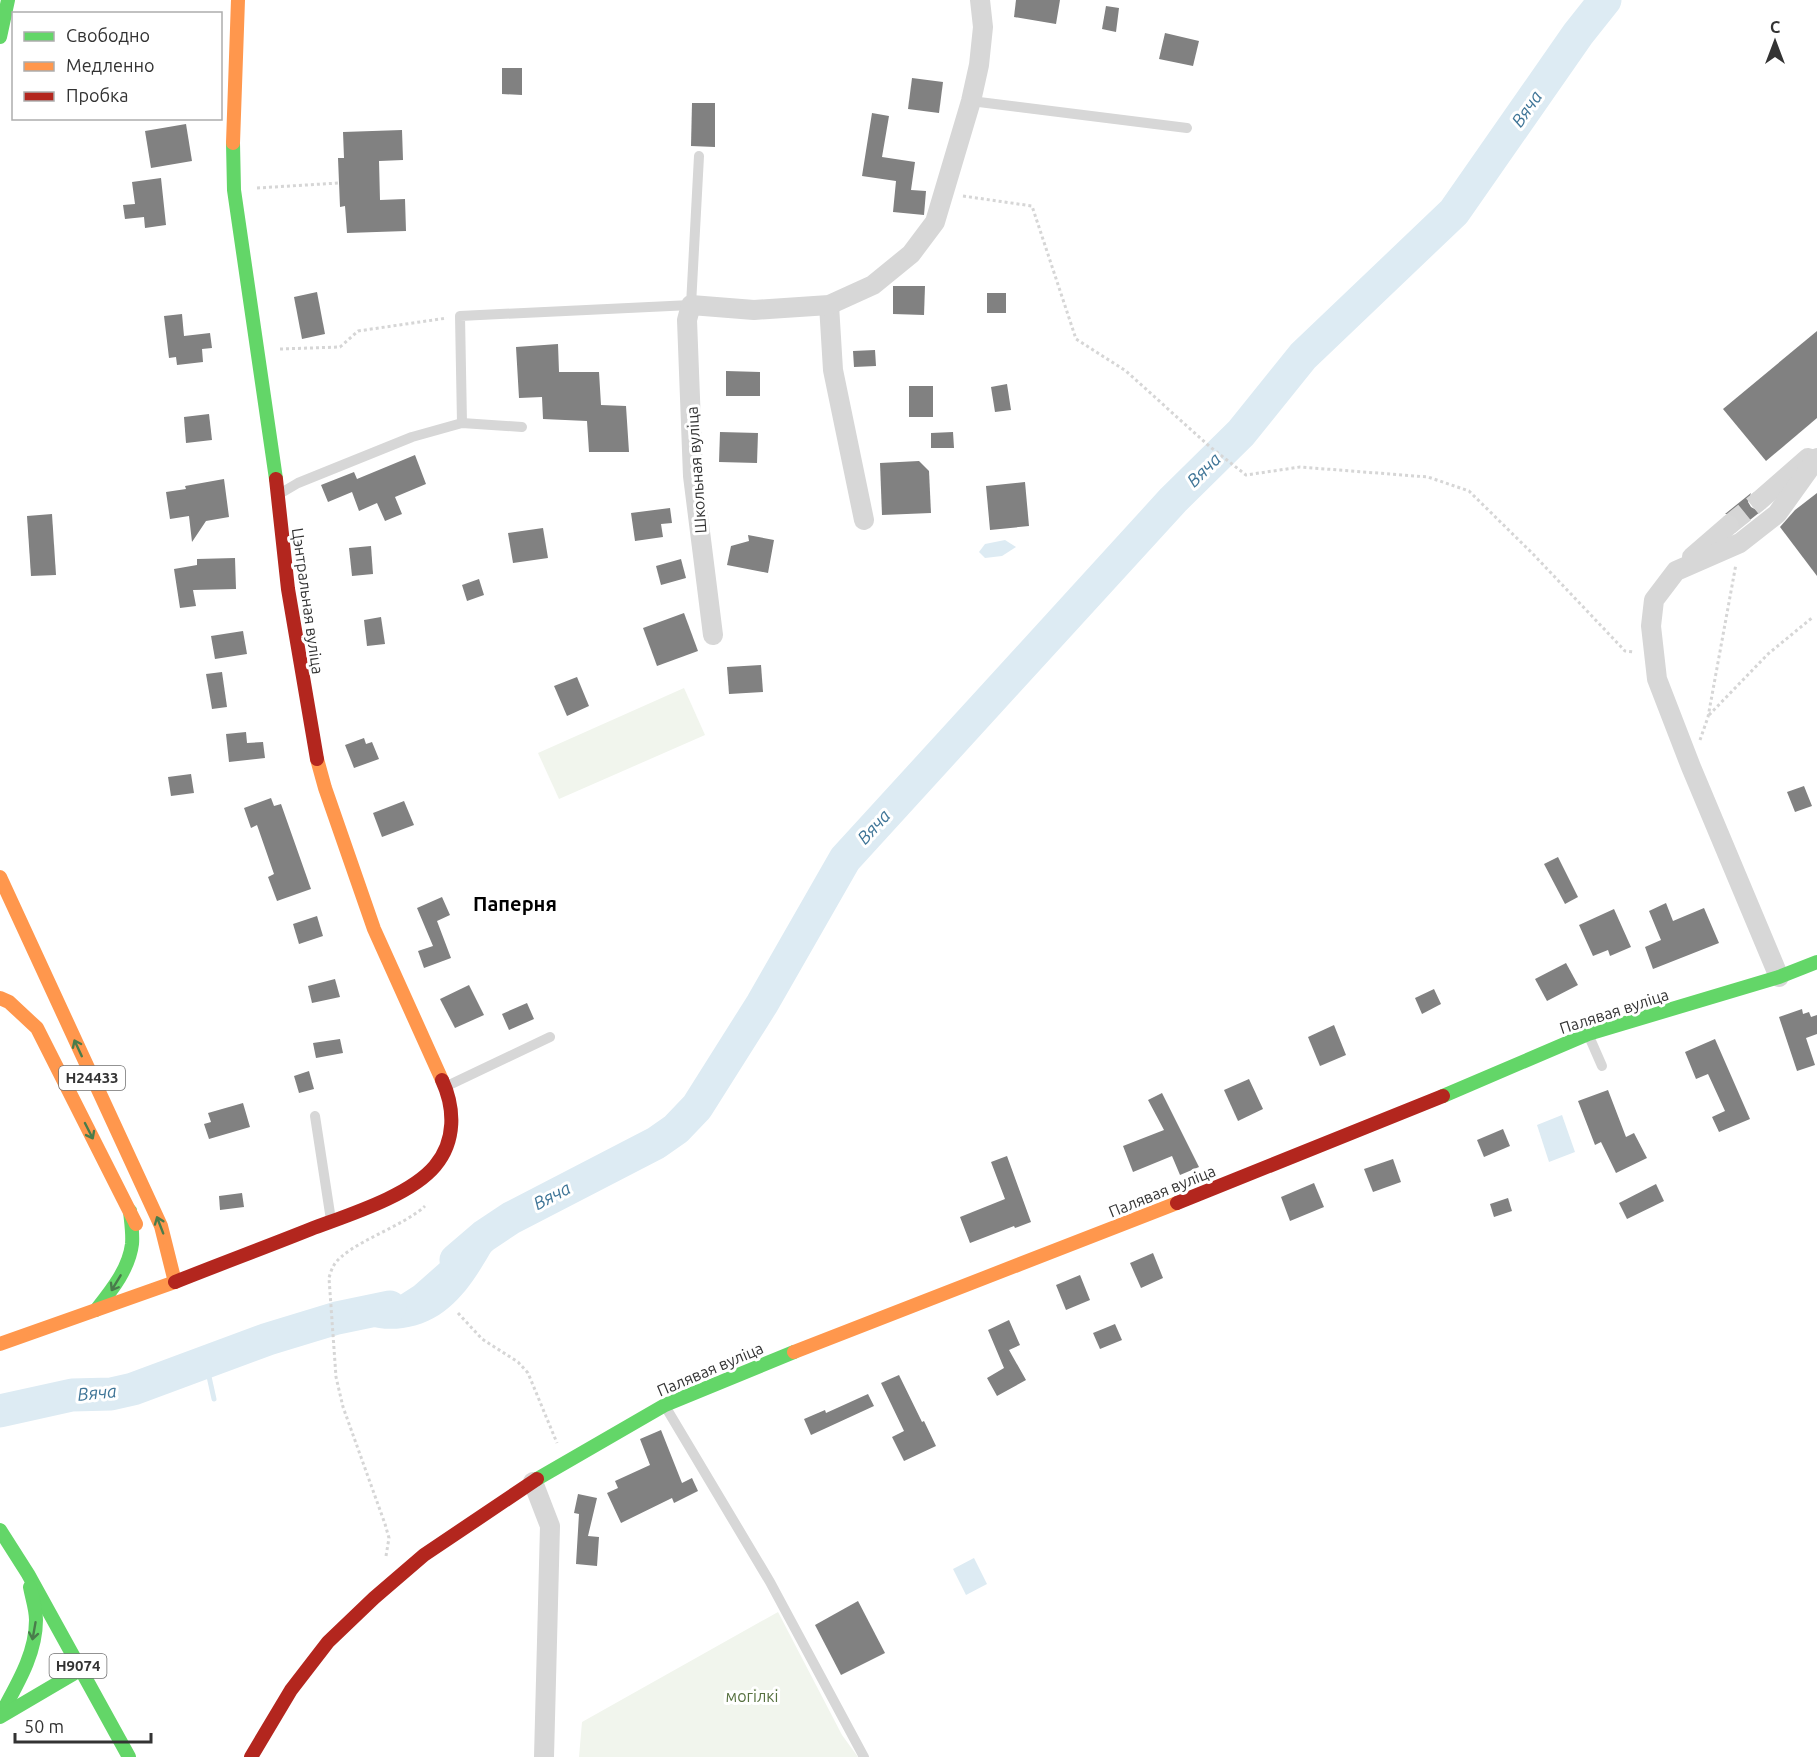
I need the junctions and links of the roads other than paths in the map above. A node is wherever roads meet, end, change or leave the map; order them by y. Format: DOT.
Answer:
graph roads {
  1 [pos="8,0"];
  2 [pos="238,0"];
  3 [pos="980,0"];
  4 [pos="0,37"];
  5 [pos="971,101"];
  6 [pos="1188,128"];
  7 [pos="699,156"];
  8 [pos="691,305"];
  9 [pos="829,305"];
  10 [pos="462,423"];
  11 [pos="522,427"];
  12 [pos="1817,449"];
  13 [pos="1817,458"];
  14 [pos="278,494"];
  15 [pos="1760,500"];
  16 [pos="864,520"];
  17 [pos="1729,525"];
  18 [pos="1677,571"];
  19 [pos="713,635"];
  20 [pos="0,876"];
  21 [pos="1817,962"];
  22 [pos="1779,977"];
  23 [pos="0,998"];
  24 [pos="1588,1034"];
  25 [pos="550,1037"];
  26 [pos="1602,1066"];
  27 [pos="445,1087"];
  28 [pos="315,1116"];
  29 [pos="130,1211"];
  30 [pos="331,1220"];
  31 [pos="144,1240"];
  32 [pos="154,1259"];
  33 [pos="175,1282"];
  34 [pos="96,1310"];
  35 [pos="0,1344"];
  36 [pos="665,1405"];
  37 [pos="532,1482"];
  38 [pos="0,1530"];
  39 [pos="28,1574"];
  40 [pos="80,1670"];
  41 [pos="0,1717"];
  42 [pos="129,1757"];
  43 [pos="251,1757"];
  44 [pos="544,1757"];
  45 [pos="864,1757"];
  1 -- 4 [label="main road"];
  2 -- 14 [label="main road, Цэнтральная вуліца"];
  3 -- 5 [label="street"];
  5 -- 6 [label="lane"];
  5 -- 9 [label="street"];
  7 -- 8 [label="lane"];
  8 -- 9 [label="street"];
  8 -- 10 [label="lane"];
  8 -- 19 [label="street, Школьная вуліца"];
  9 -- 16 [label="street"];
  10 -- 11 [label="lane"];
  10 -- 14 [label="lane"];
  12 -- 15 [label="street"];
  13 -- 18 [label="street"];
  14 -- 27 [label="main road, Цэнтральная вуліца"];
  17 -- 18 [label="street"];
  18 -- 22 [label="street"];
  33 -- 20 [label="main road, Н24433, one-way"];
  21 -- 22 [label="main road, Палявая вуліца"];
  22 -- 24 [label="main road, Палявая вуліца"];
  23 -- 29 [label="main road, Н24433, one-way"];
  24 -- 26 [label="lane"];
  24 -- 36 [label="main road, Палявая вуліца"];
  25 -- 27 [label="lane"];
  27 -- 30 [label="main road, Цэнтральная вуліца"];
  28 -- 30 [label="lane"];
  29 -- 31 [label="main road, Н24433"];
  29 -- 34 [label="main road, Н24433, one-way"];
  30 -- 33 [label="main road"];
  32 -- 33 [label="main road"];
  33 -- 34 [label="main road"];
  34 -- 35 [label="main road"];
  36 -- 37 [label="main road, Палявая вуліца"];
  36 -- 45 [label="lane"];
  37 -- 43 [label="main road, Палявая вуліца"];
  37 -- 44 [label="street"];
  38 -- 39 [label="main road, Н9074"];
  39 -- 40 [label="main road, Н9074"];
  39 -- 41 [label="main road, Н9074, one-way"];
  40 -- 41 [label="main road, Н9074"];
  40 -- 42 [label="main road, Н9074"];
}
